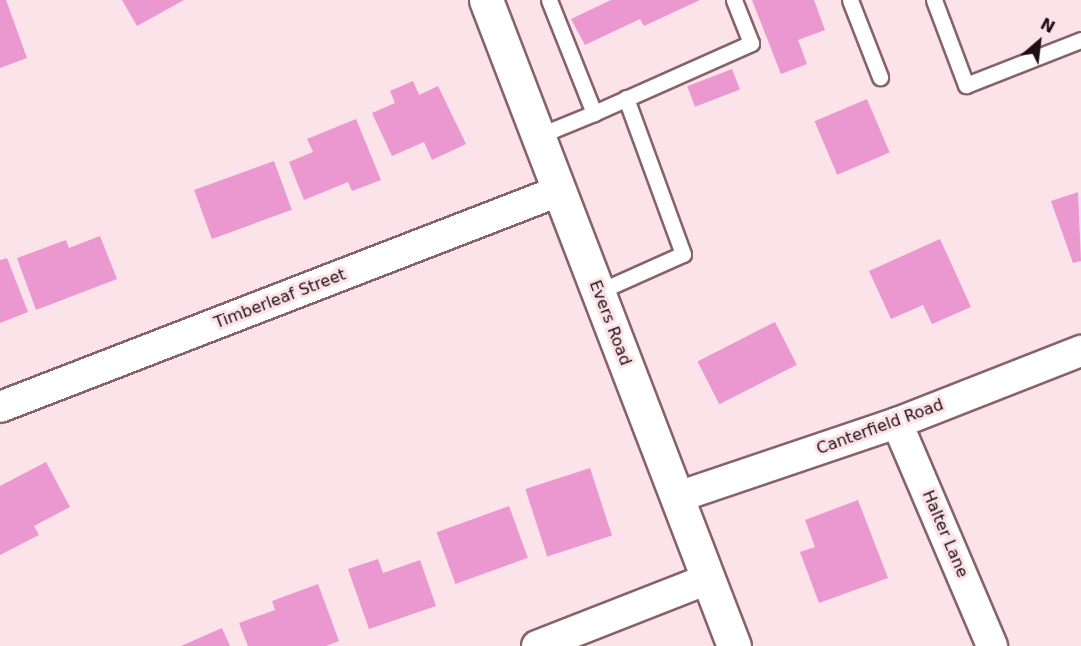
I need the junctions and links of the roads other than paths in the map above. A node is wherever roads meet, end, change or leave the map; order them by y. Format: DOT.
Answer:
graph roads {
  1 [pos="486,0"];
  2 [pos="549,0"];
  3 [pos="734,0"];
  4 [pos="850,0"];
  5 [pos="934,0"];
  6 [pos="1081,40"];
  7 [pos="880,77"];
  8 [pos="626,98"];
  9 [pos="594,113"];
  10 [pos="538,136"];
  11 [pos="559,191"];
  12 [pos="598,292"];
  13 [pos="1081,351"];
  14 [pos="0,406"];
  15 [pos="897,423"];
  16 [pos="678,497"];
  17 [pos="708,579"];
  18 [pos="537,646"];
  19 [pos="734,646"];
  20 [pos="992,646"];
  1 -- 10 [label="main road, Evers Road"];
  2 -- 9 [label="lane"];
  3 -- 8 [label="lane"];
  4 -- 7 [label="lane"];
  5 -- 6 [label="lane"];
  8 -- 9 [label="lane"];
  8 -- 12 [label="lane"];
  9 -- 10 [label="lane"];
  10 -- 11 [label="main road, Evers Road"];
  11 -- 12 [label="main road, Evers Road"];
  11 -- 14 [label="street, Timberleaf Street"];
  12 -- 16 [label="main road, Evers Road"];
  13 -- 15 [label="street, Canterfield Road"];
  15 -- 16 [label="street, Canterfield Road"];
  15 -- 20 [label="street, Halter Lane"];
  16 -- 17 [label="main road, Evers Road"];
  17 -- 18 [label="street"];
  17 -- 19 [label="main road, Evers Road"];
}
